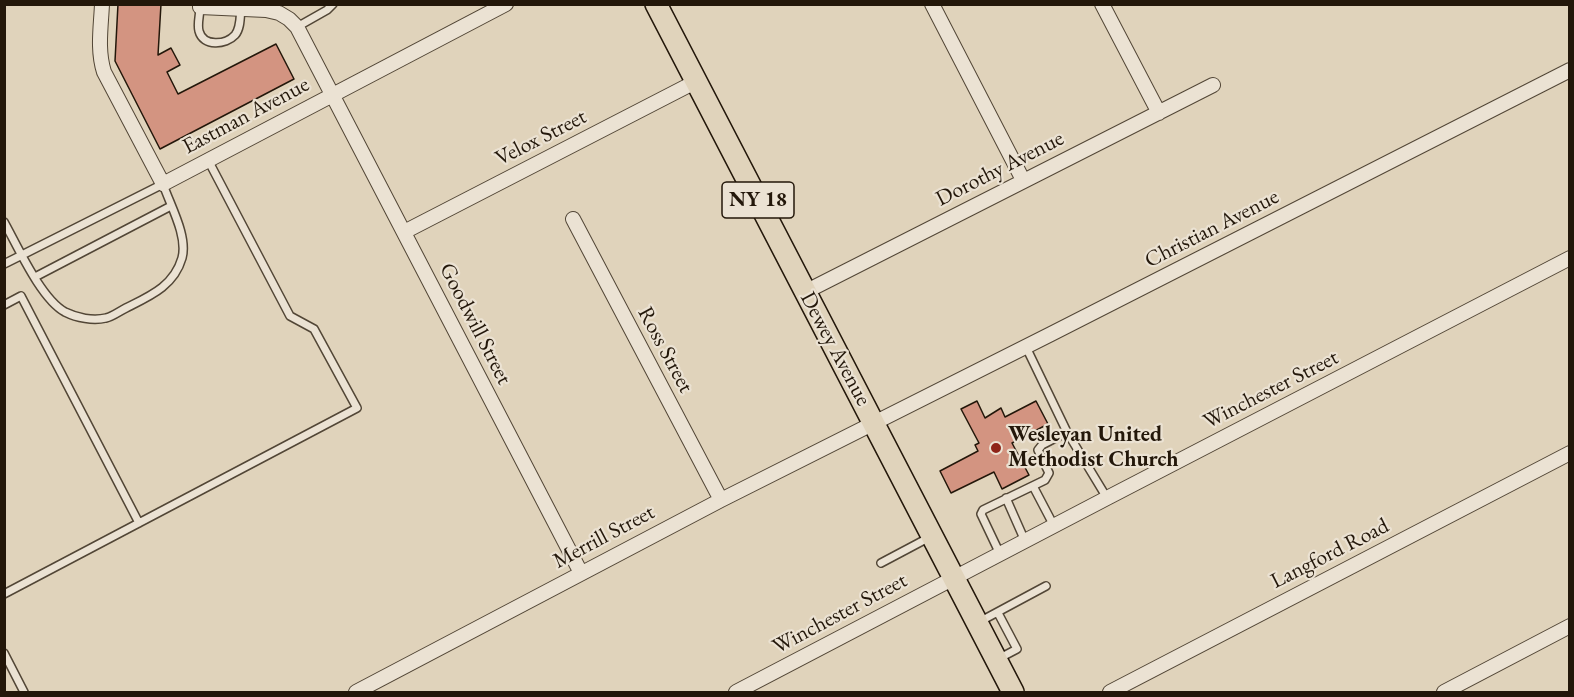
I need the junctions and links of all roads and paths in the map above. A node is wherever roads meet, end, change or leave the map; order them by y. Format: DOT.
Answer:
graph roads {
  1 [pos="102,4"];
  2 [pos="333,4"];
  3 [pos="506,4"];
  4 [pos="656,4"];
  5 [pos="932,4"];
  6 [pos="1102,4"];
  7 [pos="200,6"];
  8 [pos="241,7"];
  9 [pos="297,27"];
  10 [pos="1569,70"];
  11 [pos="696,81"];
  12 [pos="1214,85"];
  13 [pos="333,94"];
  14 [pos="1159,113"];
  15 [pos="208,160"];
  16 [pos="1023,180"];
  17 [pos="163,184"];
  18 [pos="171,206"];
  19 [pos="573,219"];
  20 [pos="4,222"];
  21 [pos="404,231"];
  22 [pos="22,255"];
  23 [pos="1569,258"];
  24 [pos="4,264"];
  25 [pos="34,277"];
  26 [pos="805,292"];
  27 [pos="4,305"];
  28 [pos="1026,347"];
  29 [pos="874,423"];
  30 [pos="1067,432"];
  31 [pos="1569,453"];
  32 [pos="1033,486"];
  33 [pos="1006,498"];
  34 [pos="1107,498"];
  35 [pos="721,500"];
  36 [pos="139,523"];
  37 [pos="1054,526"];
  38 [pos="932,536"];
  39 [pos="1025,541"];
  40 [pos="1000,554"];
  41 [pos="881,563"];
  42 [pos="581,573"];
  43 [pos="954,578"];
  44 [pos="1046,586"];
  45 [pos="4,594"];
  46 [pos="998,613"];
  47 [pos="977,624"];
  48 [pos="1569,626"];
  49 [pos="4,653"];
  50 [pos="996,660"];
  51 [pos="24,693"];
  52 [pos="356,693"];
  53 [pos="736,693"];
  54 [pos="1013,693"];
  55 [pos="1110,693"];
  56 [pos="1444,693"];
  1 -- 17 [label="street"];
  2 -- 9 [label="lane"];
  3 -- 13 [label="street, Eastman Avenue"];
  4 -- 11 [label="main road, Dewey Avenue / NY 18"];
  5 -- 16 [label="street"];
  6 -- 14 [label="street"];
  7 -- 8 [label="street"];
  7 -- 8 [label="lane"];
  8 -- 9 [label="street"];
  9 -- 13 [label="street, Goodwill Street"];
  10 -- 28 [label="street, Christian Avenue"];
  11 -- 21 [label="street, Velox Street"];
  11 -- 26 [label="main road, Dewey Avenue / NY 18"];
  12 -- 14 [label="street, Dorothy Avenue"];
  13 -- 15 [label="street, Eastman Avenue"];
  13 -- 21 [label="street, Goodwill Street"];
  14 -- 16 [label="street, Dorothy Avenue"];
  15 -- 17 [label="street, Eastman Avenue"];
  15 -- 36 [label="lane"];
  16 -- 26 [label="street, Dorothy Avenue"];
  17 -- 18 [label="lane"];
  17 -- 22 [label="lane, Eastman Avenue"];
  18 -- 25 [label="lane"];
  18 -- 25 [label="lane"];
  19 -- 35 [label="street, Ross Street"];
  20 -- 22 [label="lane"];
  21 -- 42 [label="street, Goodwill Street"];
  22 -- 24 [label="lane, Eastman Avenue"];
  22 -- 25 [label="lane"];
  23 -- 34 [label="street, Winchester Street"];
  26 -- 29 [label="main road, Dewey Avenue / NY 18"];
  27 -- 36 [label="lane"];
  28 -- 29 [label="street, Christian Avenue"];
  28 -- 30 [label="lane"];
  29 -- 35 [label="street, Merrill Street"];
  29 -- 38 [label="main road, Dewey Avenue / NY 18"];
  30 -- 32 [label="lane"];
  30 -- 34 [label="lane"];
  31 -- 55 [label="street, Langford Road"];
  32 -- 33 [label="lane"];
  32 -- 37 [label="lane"];
  33 -- 39 [label="lane"];
  33 -- 40 [label="lane"];
  34 -- 37 [label="street, Winchester Street"];
  35 -- 42 [label="street, Merrill Street"];
  36 -- 45 [label="lane"];
  37 -- 39 [label="street, Winchester Street"];
  38 -- 41 [label="lane"];
  38 -- 43 [label="main road, Dewey Avenue / NY 18"];
  39 -- 40 [label="street, Winchester Street"];
  40 -- 43 [label="street, Winchester Street"];
  42 -- 52 [label="street, Merrill Street"];
  43 -- 47 [label="main road, Dewey Avenue / NY 18"];
  43 -- 53 [label="street, Winchester Street"];
  44 -- 46 [label="lane"];
  46 -- 47 [label="lane"];
  46 -- 50 [label="lane"];
  47 -- 50 [label="main road, Dewey Avenue / NY 18"];
  48 -- 56 [label="street"];
  49 -- 51 [label="lane"];
  50 -- 54 [label="main road, Dewey Avenue / NY 18"];
}
